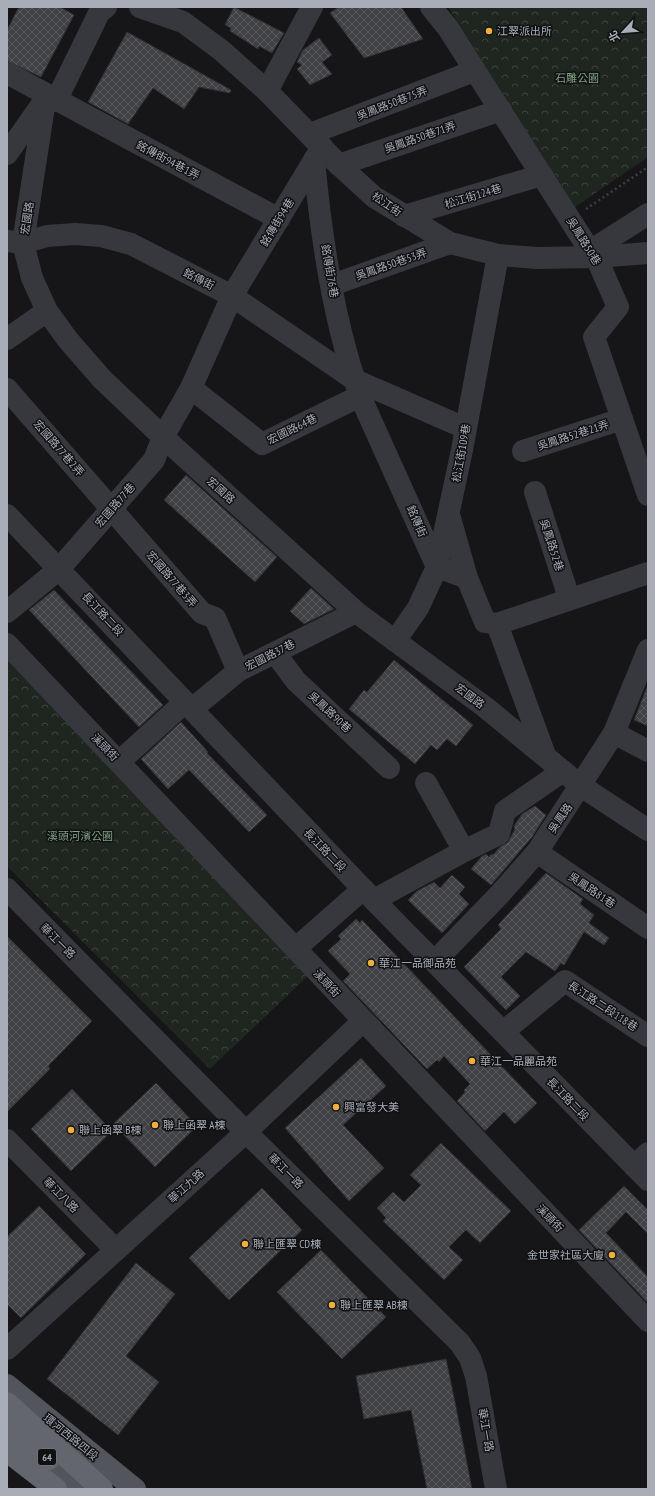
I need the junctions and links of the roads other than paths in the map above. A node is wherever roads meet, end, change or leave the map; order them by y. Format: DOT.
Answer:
graph roads {
  1 [pos="106,7"];
  2 [pos="140,7"];
  3 [pos="312,7"];
  4 [pos="431,7"];
  5 [pos="187,15"];
  6 [pos="474,72"];
  7 [pos="7,73"];
  8 [pos="266,91"];
  9 [pos="51,100"];
  10 [pos="500,110"];
  11 [pos="315,147"];
  12 [pos="7,154"];
  13 [pos="339,165"];
  14 [pos="542,175"];
  15 [pos="648,214"];
  16 [pos="404,216"];
  17 [pos="279,219"];
  18 [pos="15,242"];
  19 [pos="450,243"];
  20 [pos="648,253"];
  21 [pos="593,254"];
  22 [pos="498,255"];
  23 [pos="332,285"];
  24 [pos="232,296"];
  25 [pos="47,311"];
  26 [pos="7,339"];
  27 [pos="192,388"];
  28 [pos="358,388"];
  29 [pos="7,389"];
  30 [pos="622,419"];
  31 [pos="465,428"];
  32 [pos="163,437"];
  33 [pos="523,451"];
  34 [pos="535,492"];
  35 [pos="648,495"];
  36 [pos="112,508"];
  37 [pos="449,514"];
  38 [pos="7,515"];
  39 [pos="438,567"];
  40 [pos="59,569"];
  41 [pos="648,573"];
  42 [pos="467,578"];
  43 [pos="569,598"];
  44 [pos="7,612"];
  45 [pos="356,612"];
  46 [pos="497,624"];
  47 [pos="395,641"];
  48 [pos="7,644"];
  49 [pos="648,650"];
  50 [pos="275,653"];
  51 [pos="238,671"];
  52 [pos="188,705"];
  53 [pos="614,733"];
  54 [pos="648,751"];
  55 [pos="545,757"];
  56 [pos="119,762"];
  57 [pos="389,768"];
  58 [pos="563,771"];
  59 [pos="426,783"];
  60 [pos="581,786"];
  61 [pos="648,830"];
  62 [pos="464,851"];
  63 [pos="537,852"];
  64 [pos="7,889"];
  65 [pos="368,895"];
  66 [pos="648,928"];
  67 [pos="295,949"];
  68 [pos="435,961"];
  69 [pos="363,1021"];
  70 [pos="503,1032"];
  71 [pos="648,1036"];
  72 [pos="246,1132"];
  73 [pos="7,1140"];
  74 [pos="643,1166"];
  75 [pos="116,1250"];
  76 [pos="648,1321"];
  77 [pos="7,1349"];
  78 [pos="7,1385"];
  79 [pos="7,1403"];
  80 [pos="7,1426"];
  81 [pos="7,1432"];
  82 [pos="7,1451"];
  83 [pos="7,1460"];
  84 [pos="45,1489"];
  85 [pos="56,1489"];
  86 [pos="78,1489"];
  87 [pos="87,1489"];
  88 [pos="102,1489"];
  89 [pos="134,1489"];
  90 [pos="496,1489"];
  1 -- 9 [label="street"];
  2 -- 5 [label="street, 松江街"];
  3 -- 8 [label="street"];
  4 -- 6 [label="street, 吳鳳路50巷"];
  5 -- 8 [label="street, 松江街"];
  6 -- 10 [label="street, 吳鳳路50巷"];
  6 -- 11 [label="street, 吳鳳路50巷75弄"];
  7 -- 9 [label="street, 銘傳街94巷1弄"];
  8 -- 11 [label="street, 松江街"];
  9 -- 12 [label="street"];
  9 -- 17 [label="street, 銘傳街94巷1弄"];
  9 -- 18 [label="street, 宏國路"];
  10 -- 13 [label="street, 吳鳳路50巷71弄"];
  10 -- 14 [label="street, 吳鳳路50巷"];
  11 -- 13 [label="street, 松江街"];
  11 -- 17 [label="street, 銘傳街94巷"];
  11 -- 23 [label="street, 銘傳街76巷"];
  13 -- 16 [label="street, 松江街"];
  14 -- 16 [label="street, 松江街124巷"];
  14 -- 21 [label="street, 吳鳳路50巷"];
  15 -- 21 [label="street"];
  16 -- 19 [label="street, 松江街"];
  17 -- 24 [label="street, 銘傳街94巷"];
  18 -- 24 [label="street, 銘傳街"];
  18 -- 25 [label="street, 宏國路"];
  19 -- 22 [label="street, 松江街"];
  19 -- 23 [label="street, 吳鳳路50巷53弄"];
  20 -- 21 [label="street, 松江街"];
  21 -- 22 [label="street, 松江街"];
  21 -- 30 [label="street, 吳鳳路50巷"];
  22 -- 31 [label="street, 松江街109巷"];
  23 -- 28 [label="street, 銘傳街76巷"];
  24 -- 27 [label="street, 銘傳街94巷"];
  24 -- 28 [label="street, 銘傳街"];
  25 -- 26 [label="street"];
  25 -- 32 [label="street, 宏國路"];
  27 -- 28 [label="street, 宏國路64巷"];
  27 -- 32 [label="street, 宏國路77巷"];
  28 -- 31 [label="street, 銘傳街"];
  28 -- 39 [label="street, 銘傳街"];
  29 -- 36 [label="street, 宏國路77巷2弄"];
  30 -- 33 [label="street, 吳鳳路52巷21弄"];
  30 -- 35 [label="street, 吳鳳路50巷"];
  31 -- 37 [label="street, 松江街109巷"];
  32 -- 36 [label="street, 宏國路77巷"];
  32 -- 45 [label="street, 宏國路"];
  34 -- 43 [label="street, 吳鳳路52巷"];
  36 -- 40 [label="street, 宏國路77巷"];
  36 -- 51 [label="street, 宏國路77巷3弄"];
  37 -- 39 [label="street, 松江街109巷"];
  37 -- 42 [label="street"];
  38 -- 40 [label="street, 長江路二段"];
  39 -- 42 [label="street"];
  39 -- 47 [label="street, 松江街109巷"];
  40 -- 44 [label="street, 宏國路77巷"];
  40 -- 52 [label="street, 長江路二段"];
  41 -- 43 [label="street"];
  42 -- 46 [label="street"];
  43 -- 46 [label="street"];
  45 -- 47 [label="street, 宏國路"];
  45 -- 50 [label="street, 宏國路37巷"];
  46 -- 55 [label="street"];
  47 -- 55 [label="street, 宏國路"];
  48 -- 56 [label="street, 溪頭街"];
  49 -- 53 [label="street, 吳鳳路"];
  50 -- 51 [label="street, 宏國路37巷"];
  50 -- 57 [label="street, 吳鳳路90巷"];
  51 -- 52 [label="street, 宏國路37巷"];
  52 -- 56 [label="street, 宏國路37巷"];
  52 -- 65 [label="street, 長江路二段"];
  53 -- 54 [label="street"];
  53 -- 60 [label="street, 吳鳳路"];
  55 -- 58 [label="street, 宏國路"];
  56 -- 67 [label="street, 溪頭街"];
  58 -- 60 [label="street, 宏國路"];
  58 -- 62 [label="street"];
  59 -- 62 [label="street"];
  60 -- 61 [label="street, 宏國路"];
  60 -- 63 [label="street, 吳鳳路"];
  62 -- 65 [label="street"];
  63 -- 66 [label="street, 吳鳳路81巷"];
  63 -- 68 [label="street, 吳鳳路"];
  64 -- 72 [label="street, 華江一路"];
  65 -- 67 [label="street"];
  65 -- 68 [label="street, 長江路二段"];
  67 -- 69 [label="street, 溪頭街"];
  68 -- 70 [label="street, 長江路二段"];
  69 -- 72 [label="street, 華江九路"];
  69 -- 76 [label="street, 溪頭街"];
  70 -- 71 [label="street, 長江路二段118巷"];
  70 -- 74 [label="street, 長江路二段"];
  72 -- 75 [label="street, 華江九路"];
  72 -- 90 [label="street, 華江一路"];
  73 -- 75 [label="street, 華江八路"];
  75 -- 77 [label="street, 華江九路"];
  78 -- 89 [label="main road, 環河西路四段"];
  79 -- 88 [label="highway"];
  80 -- 87 [label="highway, 64"];
  81 -- 86 [label="main road"];
  82 -- 85 [label="highway, 64"];
  83 -- 84 [label="street"];
}
